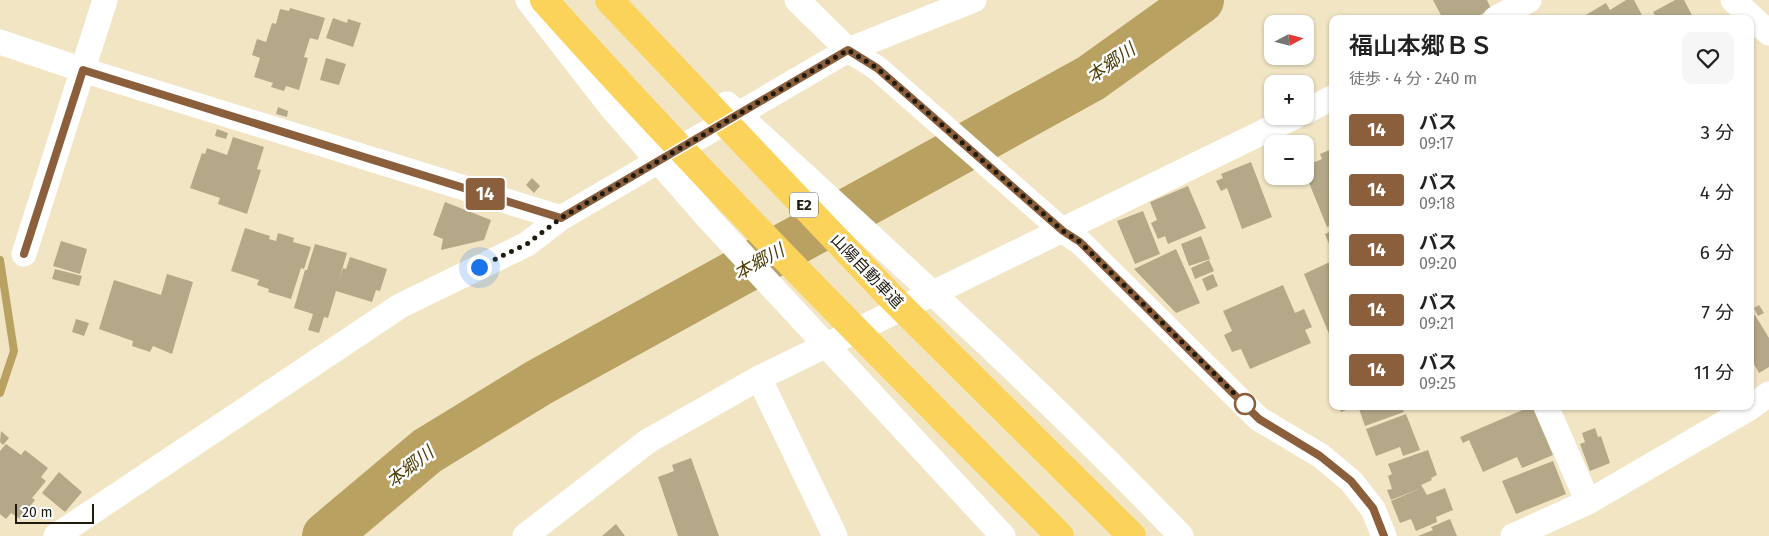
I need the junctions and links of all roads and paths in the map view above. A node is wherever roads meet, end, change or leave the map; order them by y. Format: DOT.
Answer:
graph roads {
  1 [pos="105,0"];
  2 [pos="528,0"];
  3 [pos="544,0"];
  4 [pos="611,0"];
  5 [pos="797,0"];
  6 [pos="974,0"];
  7 [pos="1530,0"];
  8 [pos="1733,0"];
  9 [pos="1500,11"];
  10 [pos="1749,15"];
  11 [pos="1754,20"];
  12 [pos="1769,34"];
  13 [pos="0,42"];
  14 [pos="848,50"];
  15 [pos="682,69"];
  16 [pos="83,70"];
  17 [pos="1329,100"];
  18 [pos="622,104"];
  19 [pos="1314,107"];
  20 [pos="1278,125"];
  21 [pos="519,205"];
  22 [pos="561,218"];
  23 [pos="1063,231"];
  24 [pos="527,244"];
  25 [pos="24,254"];
  26 [pos="759,378"];
  27 [pos="1769,394"];
  28 [pos="1754,405"];
  29 [pos="1548,410"];
  30 [pos="1746,410"];
  31 [pos="1588,502"];
  32 [pos="56,536"];
  33 [pos="525,536"];
  34 [pos="835,536"];
  35 [pos="1003,536"];
  36 [pos="1060,536"];
  37 [pos="1132,536"];
  38 [pos="1181,536"];
  39 [pos="1384,536"];
  40 [pos="1513,536"];
  1 -- 16 [label="street"];
  2 -- 18 [label="street"];
  3 -- 18 [label="highway"];
  4 -- 15 [label="highway, 山陽自動車道 / E2"];
  5 -- 14 [label="street"];
  6 -- 14 [label="street"];
  7 -- 9 [label="street"];
  8 -- 10 [label="street"];
  11 -- 12 [label="street"];
  13 -- 16 [label="street"];
  14 -- 22 [label="street"];
  14 -- 23 [label="street"];
  15 -- 37 [label="highway, 山陽自動車道 / E2"];
  15 -- 38 [label="street"];
  16 -- 21 [label="street"];
  16 -- 25 [label="street"];
  17 -- 19 [label="street"];
  18 -- 35 [label="street"];
  18 -- 36 [label="highway"];
  20 -- 23 [label="street"];
  21 -- 22 [label="street"];
  21 -- 24 [label="street"];
  22 -- 24 [label="street"];
  23 -- 26 [label="street"];
  23 -- 39 [label="street"];
  24 -- 32 [label="street"];
  26 -- 33 [label="street"];
  26 -- 34 [label="street"];
  27 -- 28 [label="street"];
  29 -- 31 [label="street"];
  30 -- 31 [label="street"];
  31 -- 40 [label="street"];
}
